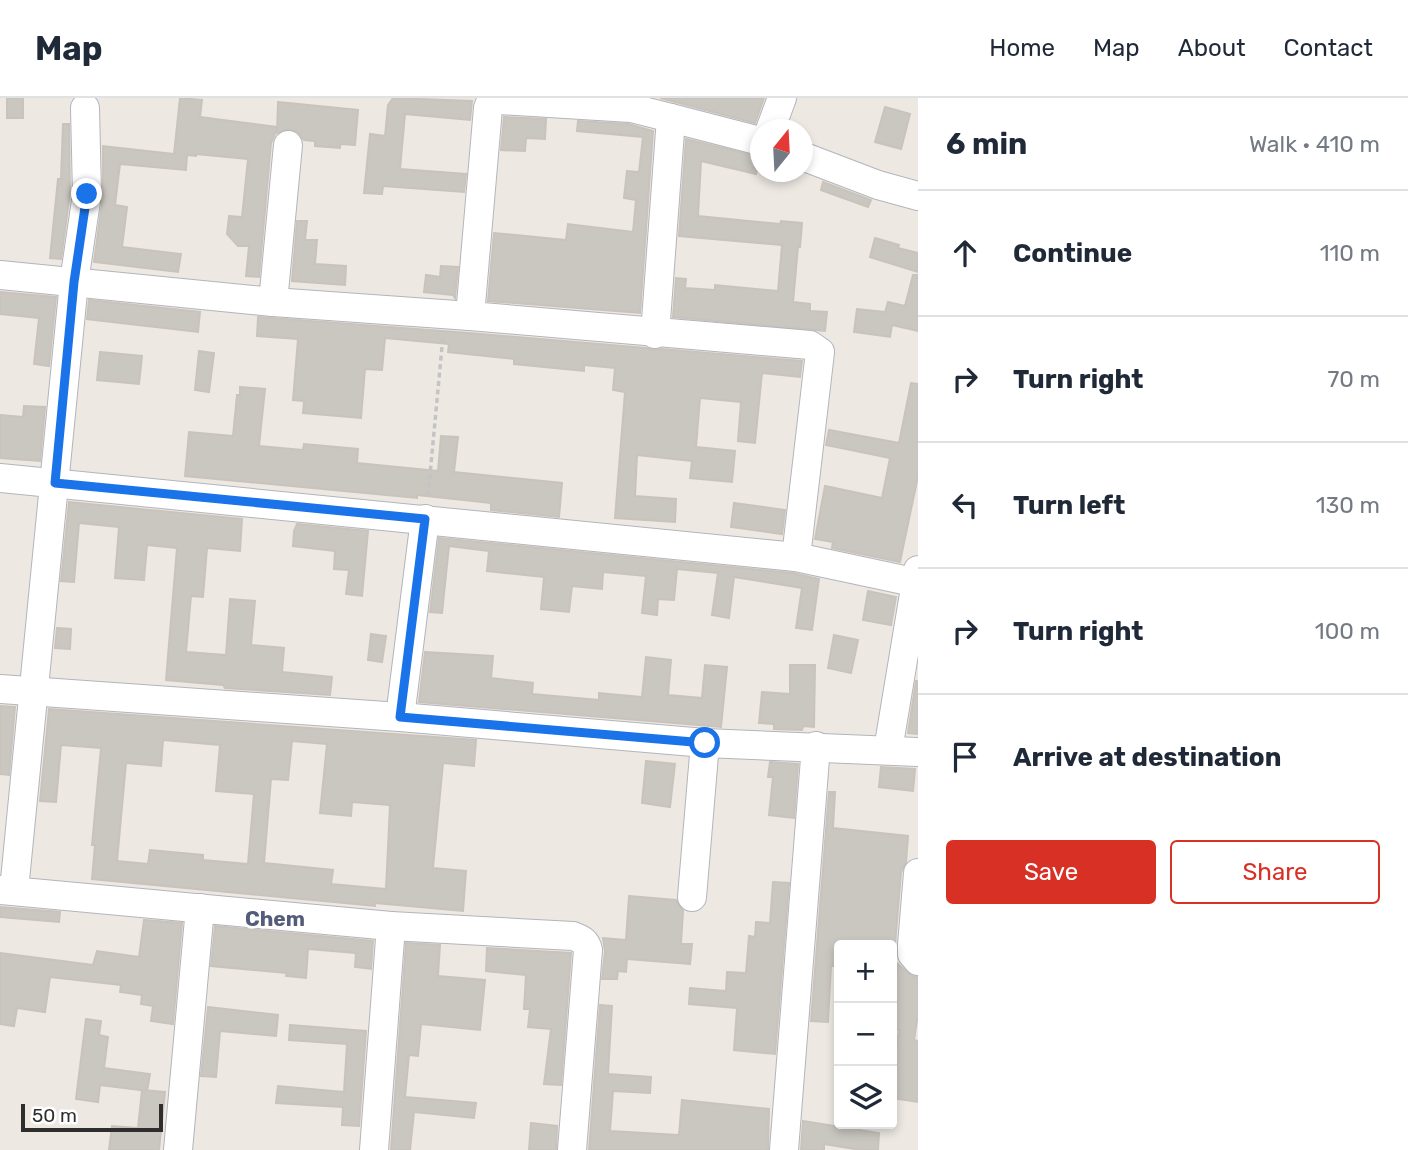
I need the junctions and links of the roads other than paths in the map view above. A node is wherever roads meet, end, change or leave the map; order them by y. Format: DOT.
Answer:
graph roads {
  1 [pos="782,98"];
  2 [pos="85,108"];
  3 [pos="671,118"];
  4 [pos="774,119"];
  5 [pos="750,138"];
  6 [pos="288,145"];
  7 [pos="813,160"];
  8 [pos="918,196"];
  9 [pos="0,275"];
  10 [pos="74,282"];
  11 [pos="273,302"];
  12 [pos="457,315"];
  13 [pos="656,334"];
  14 [pos="0,478"];
  15 [pos="55,483"];
  16 [pos="425,519"];
  17 [pos="796,557"];
  18 [pos="917,578"];
  19 [pos="0,689"];
  20 [pos="34,692"];
  21 [pos="400,717"];
  22 [pos="705,743"];
  23 [pos="816,746"];
  24 [pos="888,750"];
  25 [pos="918,752"];
  26 [pos="918,873"];
  27 [pos="7,890"];
  28 [pos="692,897"];
  29 [pos="200,908"];
  30 [pos="391,926"];
  31 [pos="918,961"];
  32 [pos="178,1150"];
  33 [pos="374,1150"];
  34 [pos="572,1150"];
  35 [pos="784,1150"];
  1 -- 4 [label="lane"];
  2 -- 10 [label="lane"];
  3 -- 5 [label="lane"];
  3 -- 12 [label="lane"];
  3 -- 13 [label="lane"];
  6 -- 11 [label="lane"];
  7 -- 8 [label="lane"];
  9 -- 10 [label="lane"];
  10 -- 11 [label="lane"];
  10 -- 15 [label="lane"];
  11 -- 12 [label="lane"];
  12 -- 13 [label="lane"];
  13 -- 17 [label="lane"];
  14 -- 15 [label="lane"];
  15 -- 16 [label="lane"];
  15 -- 20 [label="lane"];
  16 -- 17 [label="lane"];
  16 -- 21 [label="lane"];
  17 -- 18 [label="lane"];
  18 -- 24 [label="lane"];
  19 -- 20 [label="lane"];
  20 -- 21 [label="lane"];
  20 -- 27 [label="lane"];
  21 -- 22 [label="lane"];
  22 -- 23 [label="lane"];
  22 -- 28 [label="lane"];
  23 -- 24 [label="lane"];
  23 -- 35 [label="lane"];
  24 -- 25 [label="lane"];
  26 -- 31 [label="lane"];
  27 -- 29 [label="lane"];
  29 -- 30 [label="lane"];
  29 -- 32 [label="lane"];
  30 -- 33 [label="lane"];
  30 -- 34 [label="lane"];
}
